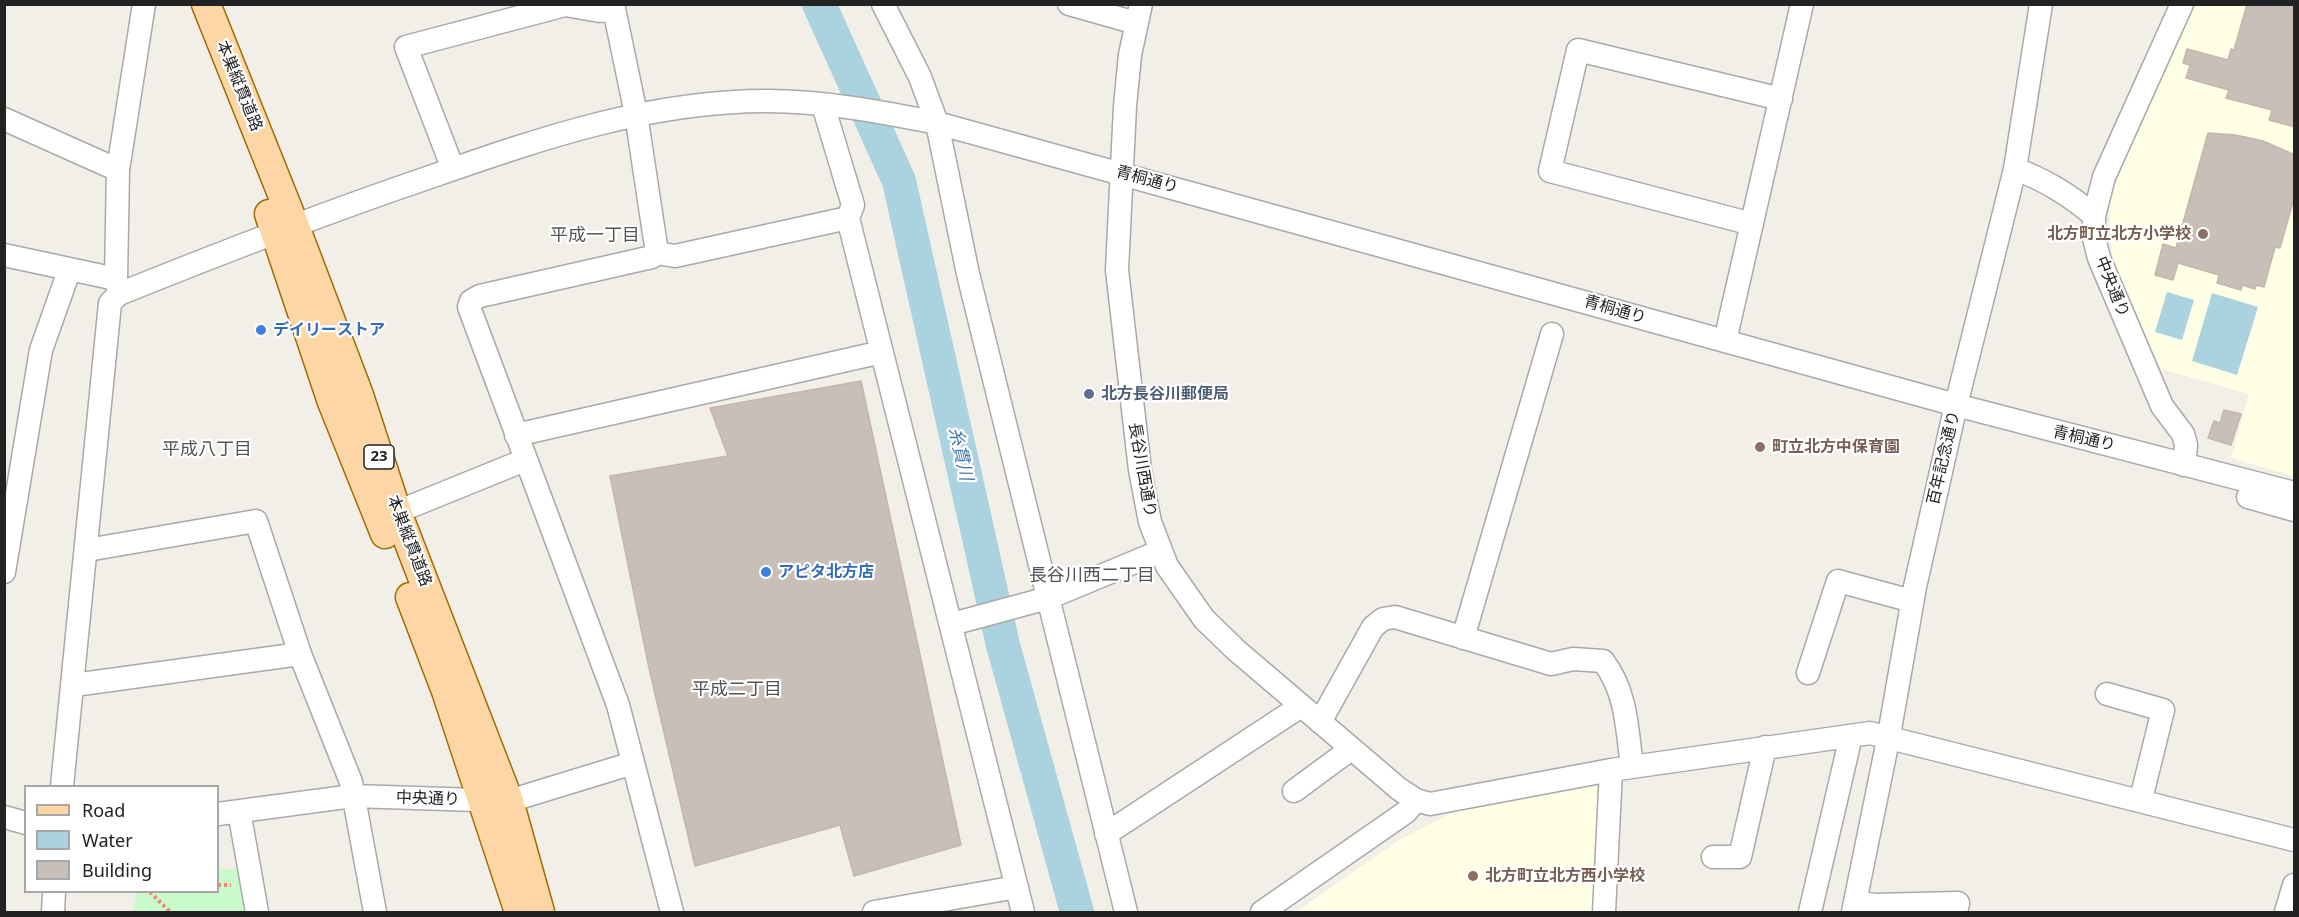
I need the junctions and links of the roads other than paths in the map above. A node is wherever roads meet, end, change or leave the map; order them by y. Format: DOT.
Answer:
graph roads {
  1 [pos="144,4"];
  2 [pos="188,4"];
  3 [pos="206,4"];
  4 [pos="882,4"];
  5 [pos="1069,4"];
  6 [pos="1803,4"];
  7 [pos="2041,4"];
  8 [pos="2182,4"];
  9 [pos="614,7"];
  10 [pos="1139,14"];
  11 [pos="1781,99"];
  12 [pos="823,105"];
  13 [pos="636,114"];
  14 [pos="4,119"];
  15 [pos="937,123"];
  16 [pos="453,169"];
  17 [pos="2015,169"];
  18 [pos="118,170"];
  19 [pos="1120,172"];
  20 [pos="2094,216"];
  21 [pos="848,218"];
  22 [pos="1752,224"];
  23 [pos="285,227"];
  24 [pos="657,253"];
  25 [pos="4,255"];
  26 [pos="69,271"];
  27 [pos="118,287"];
  28 [pos="1552,334"];
  29 [pos="1725,341"];
  30 [pos="882,352"];
  31 [pos="1956,405"];
  32 [pos="516,435"];
  33 [pos="2104,445"];
  34 [pos="525,460"];
  35 [pos="2184,465"];
  36 [pos="2295,493"];
  37 [pos="2295,510"];
  38 [pos="396,512"];
  39 [pos="87,550"];
  40 [pos="1161,550"];
  41 [pos="4,572"];
  42 [pos="1044,599"];
  43 [pos="1912,602"];
  44 [pos="957,623"];
  45 [pos="1463,638"];
  46 [pos="300,654"];
  47 [pos="1808,673"];
  48 [pos="74,685"];
  49 [pos="2107,694"];
  50 [pos="1301,706"];
  51 [pos="1320,722"];
  52 [pos="1889,735"];
  53 [pos="1851,736"];
  54 [pos="1765,747"];
  55 [pos="1351,749"];
  56 [pos="633,764"];
  57 [pos="1622,769"];
  58 [pos="62,785"];
  59 [pos="1294,791"];
  60 [pos="353,796"];
  61 [pos="2141,799"];
  62 [pos="1416,800"];
  63 [pos="496,801"];
  64 [pos="228,812"];
  65 [pos="4,817"];
  66 [pos="24,822"];
  67 [pos="1106,834"];
  68 [pos="2295,840"];
  69 [pos="1713,857"];
  70 [pos="2295,885"];
  71 [pos="1017,887"];
  72 [pos="54,893"];
  73 [pos="1854,907"];
  74 [pos="53,912"];
  75 [pos="257,912"];
  76 [pos="375,912"];
  77 [pos="519,912"];
  78 [pos="540,912"];
  79 [pos="672,912"];
  80 [pos="874,912"];
  81 [pos="1023,912"];
  82 [pos="1126,912"];
  83 [pos="1262,912"];
  84 [pos="1604,912"];
  85 [pos="1810,912"];
  86 [pos="1956,912"];
  87 [pos="2286,912"];
  1 -- 18 [label="street"];
  2 -- 23 [label="main road, 本巣縦貫道路 / 23"];
  3 -- 23 [label="main road, 本巣縦貫道路 / 23"];
  4 -- 15 [label="street"];
  5 -- 10 [label="street"];
  6 -- 11 [label="street"];
  7 -- 17 [label="street, 百年記念通り"];
  8 -- 20 [label="street, 中央通り"];
  9 -- 13 [label="street"];
  9 -- 16 [label="street"];
  10 -- 19 [label="street, 長谷川西通り"];
  11 -- 22 [label="street"];
  11 -- 22 [label="street"];
  12 -- 13 [label="street, 青桐通り"];
  12 -- 15 [label="street, 青桐通り"];
  12 -- 21 [label="street"];
  13 -- 16 [label="street, 青桐通り"];
  13 -- 24 [label="street"];
  14 -- 18 [label="street"];
  15 -- 19 [label="street, 青桐通り"];
  15 -- 42 [label="street"];
  16 -- 23 [label="street, 青桐通り"];
  17 -- 20 [label="street"];
  17 -- 31 [label="street, 百年記念通り"];
  18 -- 27 [label="street"];
  19 -- 29 [label="street, 青桐通り"];
  19 -- 40 [label="street, 長谷川西通り"];
  20 -- 35 [label="street, 中央通り"];
  21 -- 24 [label="street"];
  21 -- 30 [label="street"];
  22 -- 29 [label="street"];
  23 -- 27 [label="street, 青桐通り"];
  23 -- 38 [label="main road, 本巣縦貫道路 / 23"];
  23 -- 63 [label="main road, 本巣縦貫道路 / 23"];
  24 -- 32 [label="street"];
  25 -- 26 [label="street"];
  26 -- 27 [label="street"];
  26 -- 41 [label="street"];
  27 -- 39 [label="street"];
  28 -- 45 [label="street"];
  29 -- 31 [label="street, 青桐通り"];
  30 -- 32 [label="street"];
  30 -- 44 [label="street"];
  31 -- 33 [label="street, 青桐通り"];
  31 -- 43 [label="street, 百年記念通り"];
  32 -- 34 [label="street"];
  33 -- 35 [label="street, 青桐通り"];
  33 -- 37 [label="street"];
  34 -- 38 [label="street"];
  34 -- 56 [label="street"];
  35 -- 36 [label="street, 青桐通り"];
  38 -- 63 [label="main road, 本巣縦貫道路 / 23"];
  39 -- 46 [label="street"];
  39 -- 48 [label="street"];
  40 -- 42 [label="street"];
  40 -- 50 [label="street, 長谷川西通り"];
  42 -- 44 [label="street"];
  42 -- 67 [label="street"];
  43 -- 47 [label="street"];
  43 -- 52 [label="street, 百年記念通り"];
  44 -- 71 [label="street"];
  45 -- 51 [label="street"];
  45 -- 57 [label="street"];
  46 -- 48 [label="street"];
  46 -- 60 [label="street"];
  48 -- 58 [label="street"];
  49 -- 61 [label="street"];
  50 -- 51 [label="street, 長谷川西通り"];
  50 -- 67 [label="street"];
  51 -- 55 [label="street, 長谷川西通り"];
  52 -- 53 [label="street"];
  52 -- 61 [label="street"];
  52 -- 73 [label="street, 百年記念通り"];
  53 -- 54 [label="street"];
  53 -- 85 [label="street"];
  54 -- 57 [label="street"];
  54 -- 69 [label="street"];
  55 -- 59 [label="street"];
  55 -- 62 [label="street, 長谷川西通り"];
  56 -- 63 [label="street, 中央通り"];
  56 -- 79 [label="street"];
  57 -- 62 [label="street"];
  57 -- 84 [label="street"];
  60 -- 63 [label="street, 中央通り"];
  60 -- 64 [label="street, 中央通り"];
  60 -- 76 [label="street"];
  61 -- 68 [label="street"];
  62 -- 83 [label="street"];
  63 -- 77 [label="main road, 本巣縦貫道路 / 23"];
  63 -- 78 [label="main road, 本巣縦貫道路 / 23"];
  64 -- 75 [label="street"];
  65 -- 66 [label="street"];
  67 -- 82 [label="street"];
  70 -- 87 [label="street"];
  71 -- 80 [label="street"];
  71 -- 81 [label="street"];
  72 -- 74 [label="street"];
  73 -- 86 [label="street"];
}
